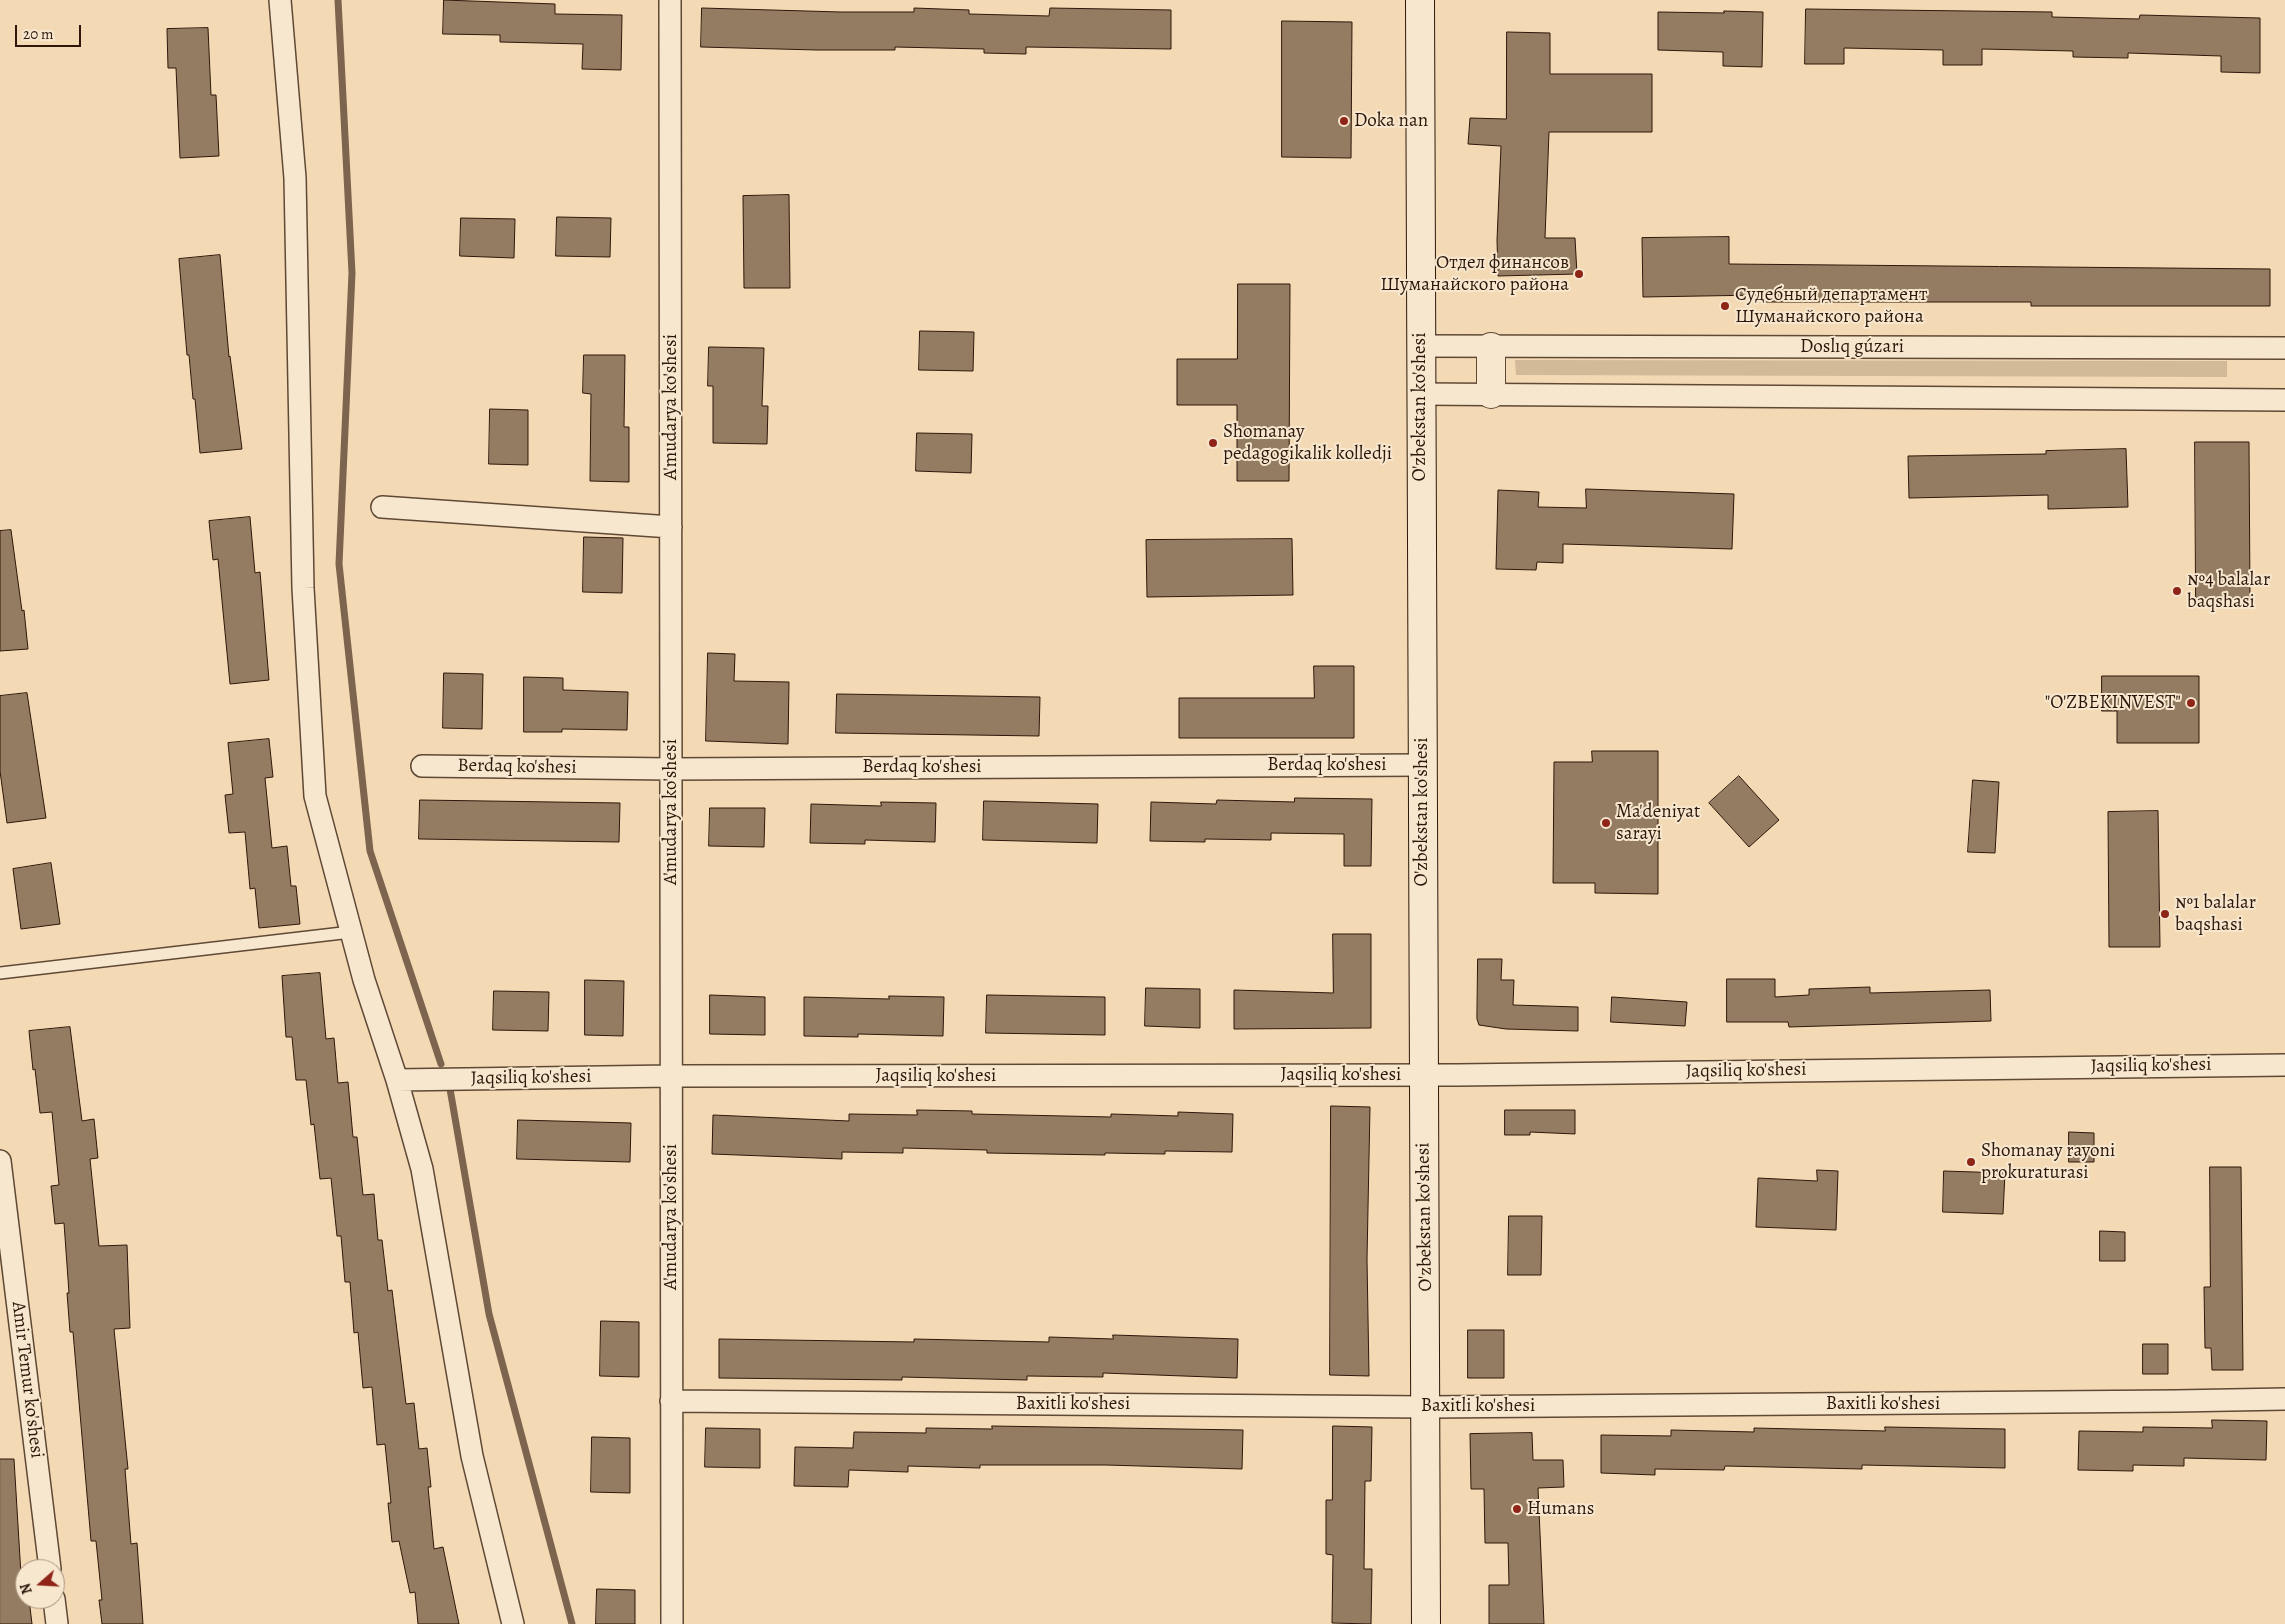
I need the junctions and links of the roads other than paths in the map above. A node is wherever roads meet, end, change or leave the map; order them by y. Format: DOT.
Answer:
graph roads {
  1 [pos="280,0"];
  2 [pos="670,0"];
  3 [pos="1420,0"];
  4 [pos="1419,346"];
  5 [pos="1491,347"];
  6 [pos="2285,348"];
  7 [pos="1419,394"];
  8 [pos="1491,394"];
  9 [pos="2285,400"];
  10 [pos="382,507"];
  11 [pos="671,527"];
  12 [pos="1422,764"];
  13 [pos="422,766"];
  14 [pos="671,769"];
  15 [pos="351,932"];
  16 [pos="0,973"];
  17 [pos="2285,1064"];
  18 [pos="1424,1074"];
  19 [pos="671,1076"];
  20 [pos="397,1080"];
  21 [pos="0,1161"];
  22 [pos="2285,1399"];
  23 [pos="671,1402"];
  24 [pos="1427,1407"];
  25 [pos="49,1559"];
  26 [pos="55,1609"];
  27 [pos="57,1624"];
  28 [pos="513,1624"];
  29 [pos="672,1624"];
  30 [pos="1426,1624"];
  1 -- 15 [label="street"];
  2 -- 11 [label="street, A'mudarya ko'shesi"];
  3 -- 4 [label="main road, O'zbekstan ko'shesi"];
  4 -- 5 [label="street, Doslıq gúzari"];
  4 -- 7 [label="main road, O'zbekstan ko'shesi"];
  5 -- 6 [label="street, Doslıq gúzari"];
  5 -- 8 [label="main road"];
  7 -- 8 [label="street"];
  7 -- 12 [label="main road, O'zbekstan ko'shesi"];
  8 -- 9 [label="street"];
  10 -- 11 [label="street"];
  11 -- 14 [label="street, A'mudarya ko'shesi"];
  12 -- 14 [label="street, Berdaq ko'shesi"];
  12 -- 18 [label="main road, O'zbekstan ko'shesi"];
  13 -- 14 [label="street, Berdaq ko'shesi"];
  14 -- 19 [label="street, A'mudarya ko'shesi"];
  15 -- 16 [label="lane"];
  15 -- 20 [label="street"];
  17 -- 18 [label="street, Jaqsiliq ko'shesi"];
  18 -- 19 [label="street, Jaqsiliq ko'shesi"];
  18 -- 24 [label="main road, O'zbekstan ko'shesi"];
  19 -- 20 [label="street, Jaqsiliq ko'shesi"];
  19 -- 23 [label="street, A'mudarya ko'shesi"];
  20 -- 28 [label="street"];
  21 -- 25 [label="street, Amir Temur ko'shesi"];
  22 -- 24 [label="street, Baxitli ko'shesi"];
  23 -- 24 [label="street, Baxitli ko'shesi"];
  23 -- 29 [label="street, A'mudarya ko'shesi"];
  24 -- 30 [label="main road, O'zbekstan ko'shesi"];
  26 -- 27 [label="street"];
}
